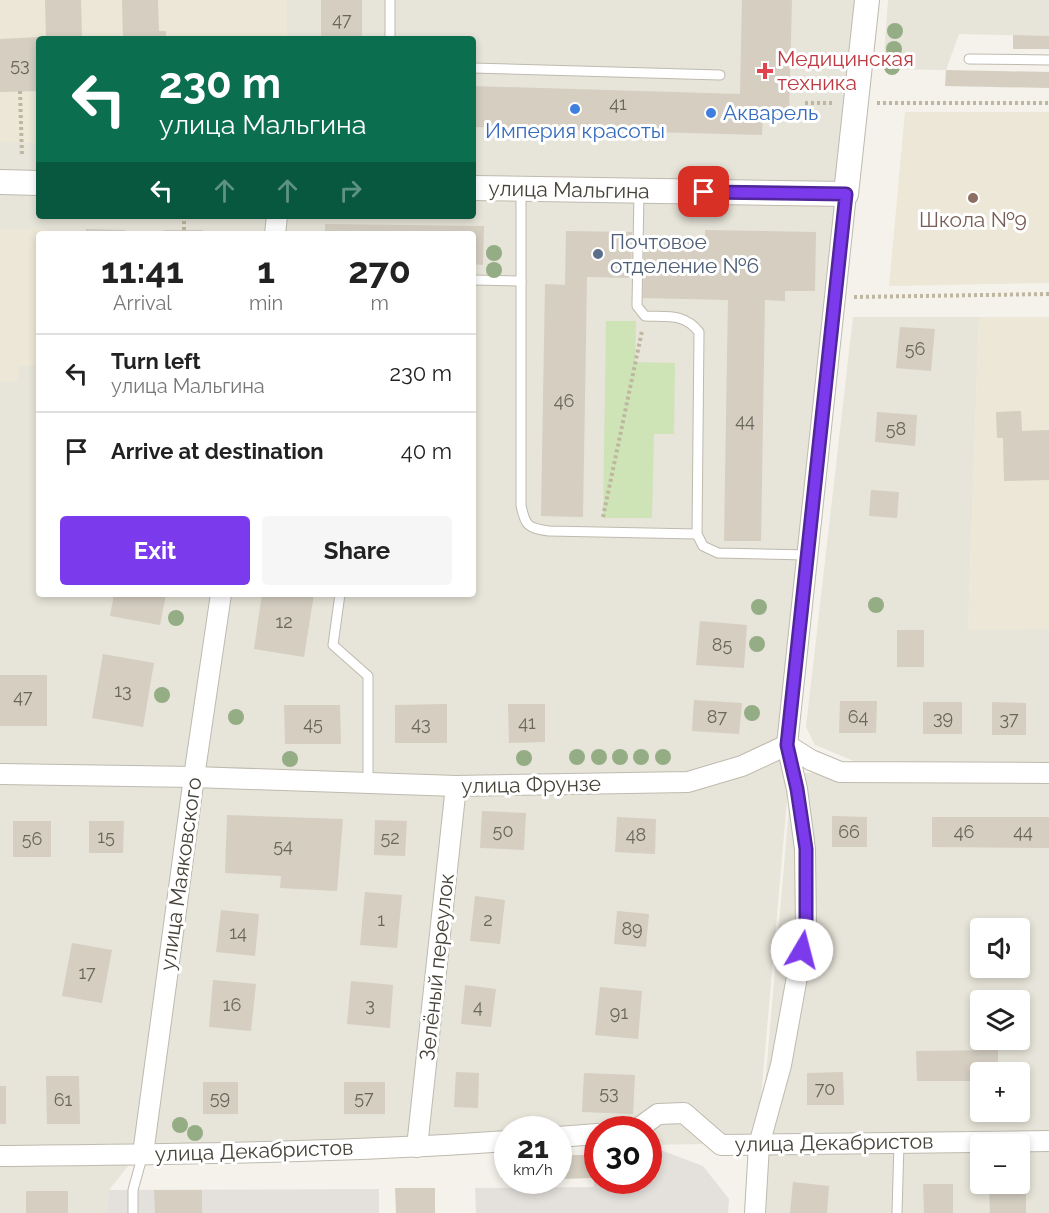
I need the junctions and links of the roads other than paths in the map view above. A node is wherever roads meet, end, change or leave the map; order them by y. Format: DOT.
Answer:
graph roads {
  1 [pos="390,0"];
  2 [pos="867,0"];
  3 [pos="390,36"];
  4 [pos="969,59"];
  5 [pos="1049,60"];
  6 [pos="476,68"];
  7 [pos="720,75"];
  8 [pos="0,183"];
  9 [pos="36,183"];
  10 [pos="476,188"];
  11 [pos="521,189"];
  12 [pos="639,191"];
  13 [pos="846,194"];
  14 [pos="476,280"];
  15 [pos="521,281"];
  16 [pos="697,534"];
  17 [pos="808,555"];
  18 [pos="221,597"];
  19 [pos="340,597"];
  20 [pos="787,745"];
  21 [pos="1049,773"];
  22 [pos="0,774"];
  23 [pos="194,777"];
  24 [pos="368,783"];
  25 [pos="456,786"];
  26 [pos="655,1116"];
  27 [pos="1049,1141"];
  28 [pos="494,1142"];
  29 [pos="899,1143"];
  30 [pos="759,1144"];
  31 [pos="417,1147"];
  32 [pos="143,1154"];
  33 [pos="0,1156"];
  34 [pos="133,1213"];
  35 [pos="755,1213"];
  36 [pos="897,1213"];
  1 -- 3 [label="lane"];
  2 -- 13 [label="street"];
  4 -- 5 [label="lane"];
  6 -- 7 [label="lane"];
  8 -- 9 [label="street"];
  10 -- 11 [label="street, улица Мальгина"];
  11 -- 12 [label="street, улица Мальгина"];
  11 -- 15 [label="lane"];
  12 -- 13 [label="street, улица Мальгина"];
  12 -- 16 [label="lane"];
  13 -- 17 [label="street"];
  14 -- 15 [label="lane"];
  15 -- 16 [label="lane"];
  16 -- 17 [label="lane"];
  17 -- 20 [label="street"];
  18 -- 23 [label="street, улица Маяковского"];
  19 -- 24 [label="lane"];
  20 -- 21 [label="street"];
  20 -- 25 [label="street, улица Фрунзе"];
  20 -- 30 [label="street"];
  22 -- 23 [label="street, улица Фрунзе"];
  23 -- 24 [label="street, улица Фрунзе"];
  23 -- 32 [label="street, улица Маяковского"];
  24 -- 25 [label="street, улица Фрунзе"];
  25 -- 31 [label="street, Зелёный переулок"];
  26 -- 30 [label="street, улица Декабристов"];
  27 -- 29 [label="street, улица Декабристов"];
  28 -- 31 [label="street, улица Декабристов"];
  29 -- 30 [label="street, улица Декабристов"];
  29 -- 36 [label="lane"];
  30 -- 35 [label="street"];
  31 -- 32 [label="street, улица Декабристов"];
  32 -- 33 [label="street, улица Декабристов"];
  32 -- 34 [label="lane"];
}
